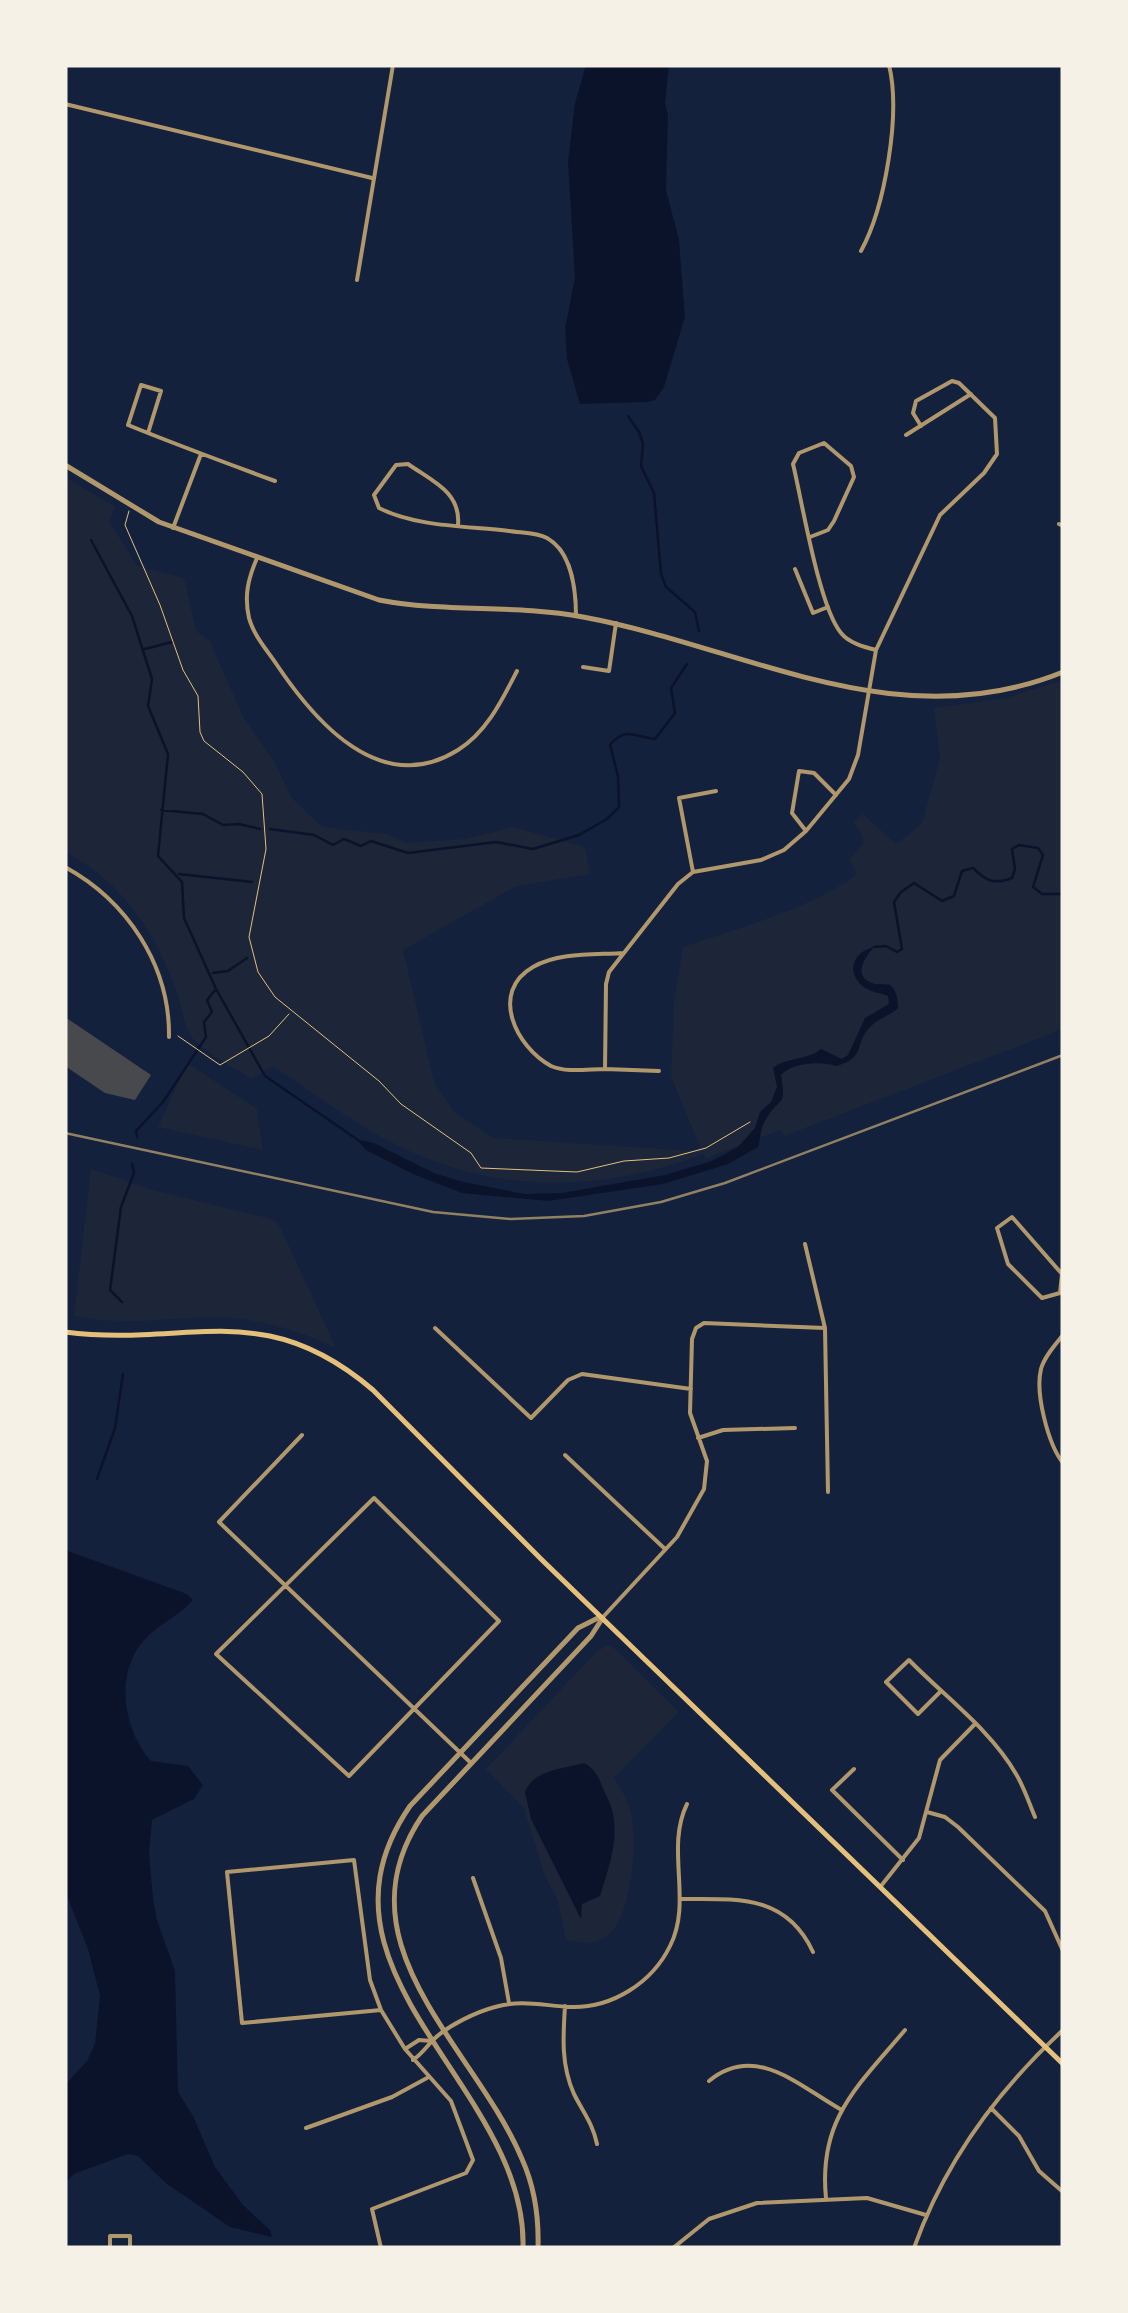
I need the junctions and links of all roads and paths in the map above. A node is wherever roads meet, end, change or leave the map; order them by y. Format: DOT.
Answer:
graph roads {
  1 [pos="393,65"];
  2 [pos="889,65"];
  3 [pos="65,104"];
  4 [pos="372,178"];
  5 [pos="861,251"];
  6 [pos="357,280"];
  7 [pos="971,394"];
  8 [pos="921,426"];
  9 [pos="148,433"];
  10 [pos="906,435"];
  11 [pos="201,454"];
  12 [pos="65,464"];
  13 [pos="275,481"];
  14 [pos="131,507"];
  15 [pos="458,524"];
  16 [pos="173,528"];
  17 [pos="810,537"];
  18 [pos="256,558"];
  19 [pos="795,569"];
  20 [pos="828,607"];
  21 [pos="576,616"];
  22 [pos="616,623"];
  23 [pos="876,650"];
  24 [pos="584,667"];
  25 [pos="517,670"];
  26 [pos="1063,672"];
  27 [pos="870,692"];
  28 [pos="716,791"];
  29 [pos="836,795"];
  30 [pos="806,831"];
  31 [pos="65,866"];
  32 [pos="694,872"];
  33 [pos="624,952"];
  34 [pos="292,1011"];
  35 [pos="169,1026"];
  36 [pos="169,1037"];
  37 [pos="605,1069"];
  38 [pos="658,1071"];
  39 [pos="750,1122"];
  40 [pos="805,1244"];
  41 [pos="1061,1294"];
  42 [pos="435,1328"];
  43 [pos="825,1328"];
  44 [pos="65,1332"];
  45 [pos="1063,1335"];
  46 [pos="691,1390"];
  47 [pos="795,1428"];
  48 [pos="302,1435"];
  49 [pos="698,1438"];
  50 [pos="565,1454"];
  51 [pos="1063,1463"];
  52 [pos="828,1492"];
  53 [pos="666,1549"];
  54 [pos="284,1587"];
  55 [pos="603,1616"];
  56 [pos="940,1692"];
  57 [pos="416,1710"];
  58 [pos="974,1725"];
  59 [pos="460,1753"];
  60 [pos="471,1764"];
  61 [pos="854,1770"];
  62 [pos="687,1804"];
  63 [pos="927,1812"];
  64 [pos="1034,1817"];
  65 [pos="904,1860"];
  66 [pos="473,1878"];
  67 [pos="880,1888"];
  68 [pos="681,1899"];
  69 [pos="1063,1951"];
  70 [pos="814,1952"];
  71 [pos="509,2004"];
  72 [pos="565,2006"];
  73 [pos="380,2010"];
  74 [pos="905,2030"];
  75 [pos="1063,2030"];
  76 [pos="446,2032"];
  77 [pos="432,2040"];
  78 [pos="1045,2047"];
  79 [pos="405,2049"];
  80 [pos="413,2060"];
  81 [pos="1063,2064"];
  82 [pos="426,2078"];
  83 [pos="709,2081"];
  84 [pos="990,2108"];
  85 [pos="840,2110"];
  86 [pos="306,2128"];
  87 [pos="597,2144"];
  88 [pos="1063,2192"];
  89 [pos="826,2198"];
  90 [pos="926,2215"];
  91 [pos="110,2248"];
  92 [pos="130,2248"];
  93 [pos="381,2248"];
  94 [pos="523,2248"];
  95 [pos="538,2248"];
  96 [pos="674,2248"];
  97 [pos="914,2248"];
  1 -- 4 [label="street"];
  2 -- 5 [label="street"];
  3 -- 4 [label="street"];
  4 -- 6 [label="street"];
  7 -- 8 [label="street"];
  7 -- 8 [label="street"];
  7 -- 23 [label="street"];
  8 -- 10 [label="street"];
  9 -- 9 [label="street"];
  9 -- 11 [label="street"];
  11 -- 13 [label="street"];
  11 -- 16 [label="street"];
  12 -- 14 [label="street"];
  14 -- 16 [label="street"];
  14 -- 34 [label="path"];
  15 -- 15 [label="street"];
  15 -- 21 [label="street"];
  16 -- 18 [label="street"];
  17 -- 17 [label="street"];
  17 -- 20 [label="street"];
  18 -- 21 [label="street"];
  18 -- 25 [label="street"];
  19 -- 20 [label="street"];
  20 -- 23 [label="street"];
  21 -- 22 [label="street"];
  22 -- 24 [label="street"];
  22 -- 27 [label="street"];
  23 -- 27 [label="street"];
  26 -- 27 [label="street"];
  27 -- 29 [label="street"];
  28 -- 32 [label="street"];
  29 -- 30 [label="street"];
  29 -- 30 [label="street"];
  30 -- 32 [label="street"];
  31 -- 35 [label="street"];
  32 -- 33 [label="street"];
  33 -- 37 [label="street"];
  33 -- 37 [label="street"];
  34 -- 35 [label="path"];
  34 -- 39 [label="path"];
  35 -- 36 [label="street"];
  37 -- 38 [label="street"];
  40 -- 43 [label="street"];
  41 -- 41 [label="street"];
  42 -- 46 [label="street"];
  43 -- 46 [label="street"];
  43 -- 52 [label="street"];
  44 -- 55 [label="main road"];
  45 -- 51 [label="street"];
  46 -- 49 [label="street"];
  47 -- 49 [label="street"];
  48 -- 54 [label="street"];
  49 -- 53 [label="street"];
  50 -- 53 [label="street"];
  53 -- 55 [label="street"];
  54 -- 57 [label="street"];
  54 -- 57 [label="street"];
  54 -- 57 [label="street"];
  55 -- 59 [label="street"];
  55 -- 60 [label="street"];
  55 -- 67 [label="main road"];
  56 -- 56 [label="street"];
  56 -- 58 [label="street"];
  57 -- 59 [label="street"];
  58 -- 63 [label="street"];
  58 -- 64 [label="street"];
  59 -- 60 [label="street"];
  59 -- 77 [label="street"];
  60 -- 76 [label="street"];
  61 -- 65 [label="street"];
  62 -- 68 [label="street"];
  63 -- 65 [label="street"];
  63 -- 69 [label="street"];
  65 -- 67 [label="street"];
  66 -- 71 [label="street"];
  67 -- 78 [label="main road"];
  68 -- 70 [label="street"];
  68 -- 72 [label="street"];
  71 -- 72 [label="street"];
  71 -- 76 [label="street"];
  72 -- 87 [label="street"];
  73 -- 73 [label="street"];
  73 -- 79 [label="street"];
  74 -- 85 [label="street"];
  75 -- 78 [label="street"];
  76 -- 77 [label="street"];
  76 -- 95 [label="street"];
  77 -- 79 [label="street"];
  77 -- 80 [label="street"];
  77 -- 94 [label="street"];
  78 -- 81 [label="main road"];
  78 -- 84 [label="street"];
  79 -- 80 [label="street"];
  80 -- 82 [label="street"];
  82 -- 86 [label="street"];
  82 -- 93 [label="street"];
  83 -- 85 [label="street"];
  84 -- 88 [label="street"];
  84 -- 90 [label="street"];
  85 -- 89 [label="street"];
  89 -- 90 [label="street"];
  89 -- 96 [label="street"];
  90 -- 97 [label="street"];
  91 -- 92 [label="street"];
}
